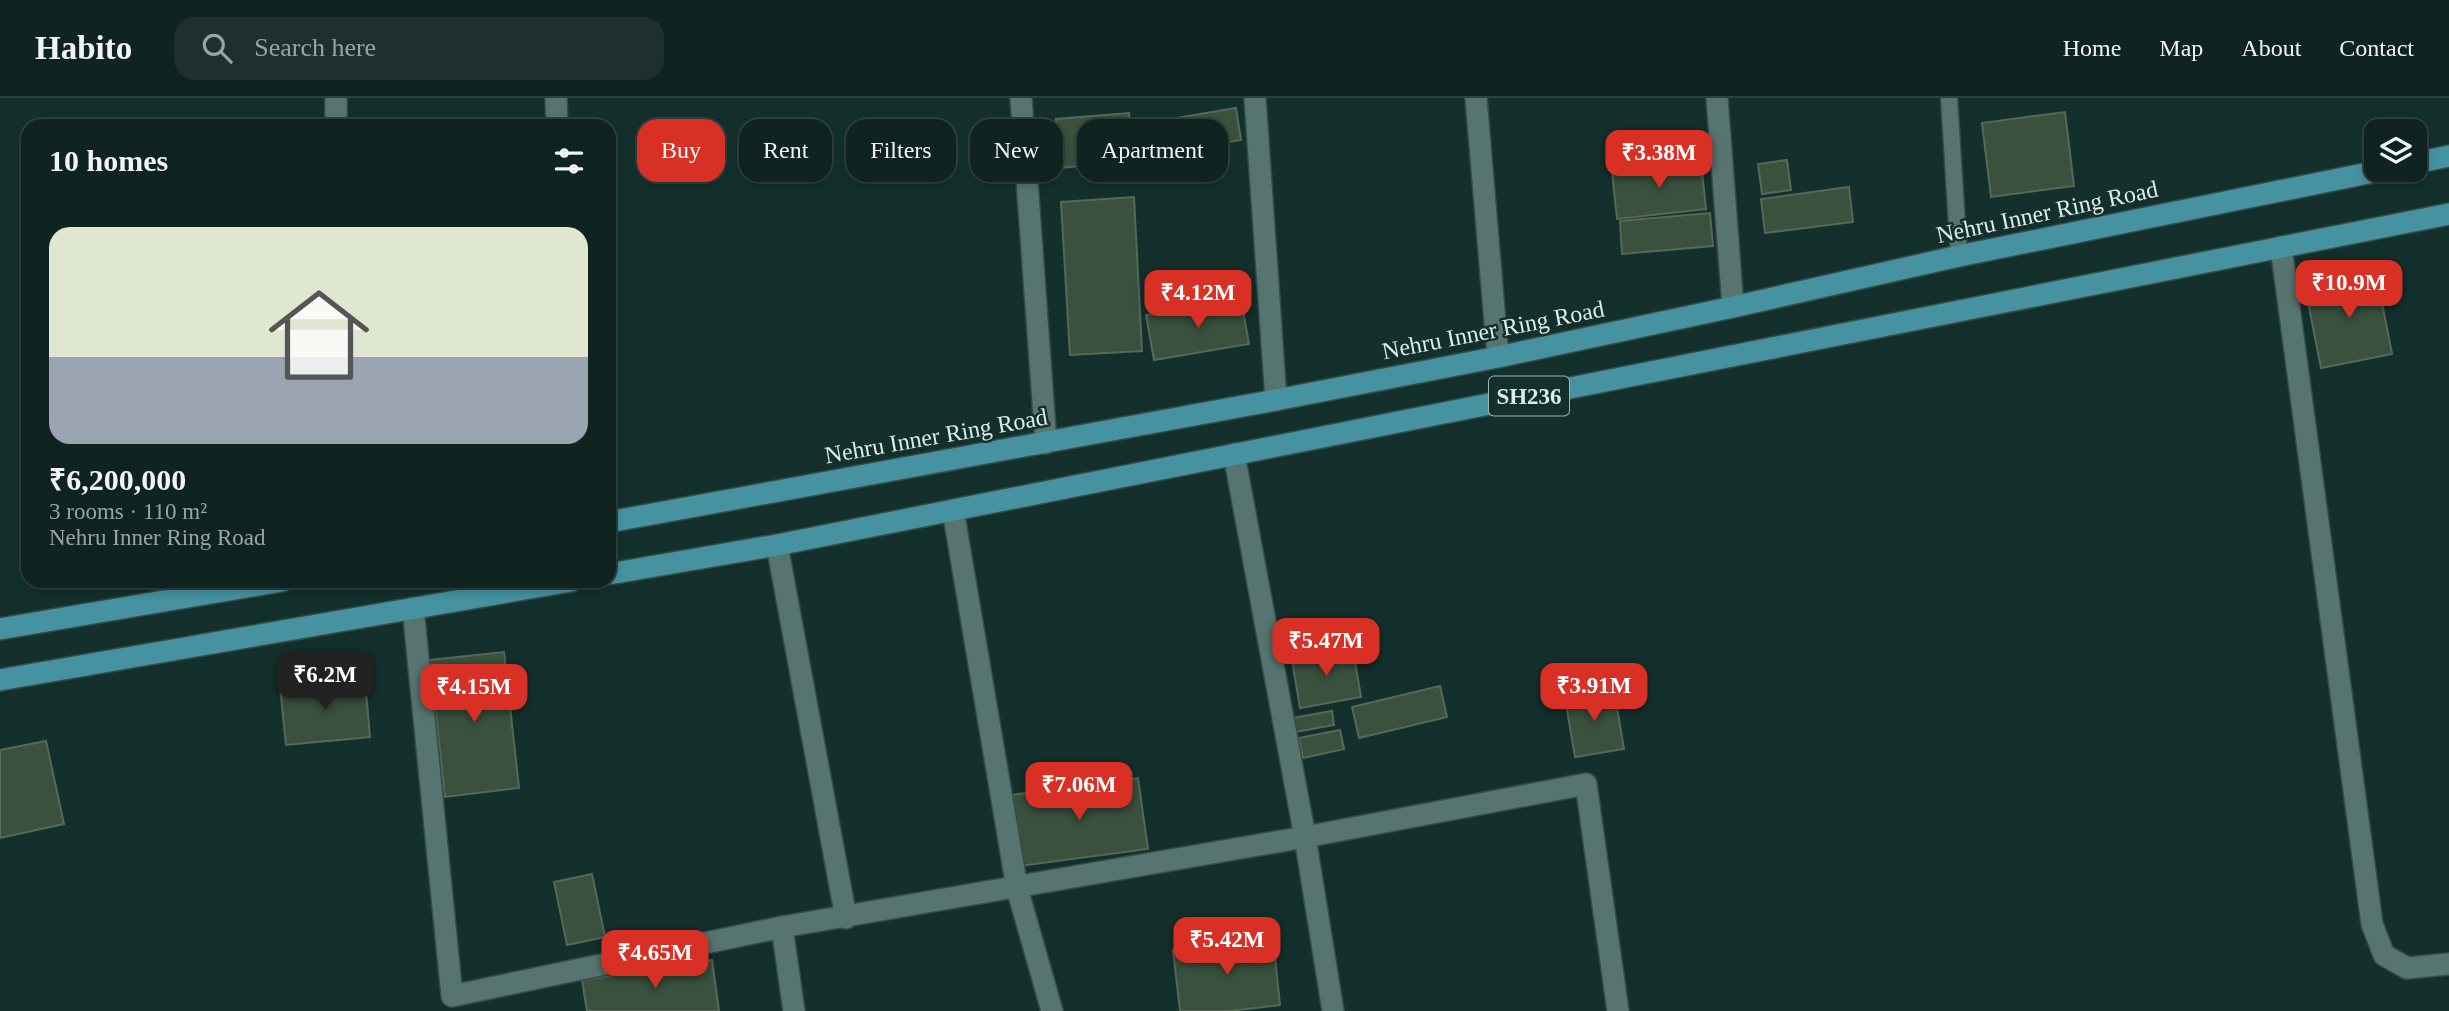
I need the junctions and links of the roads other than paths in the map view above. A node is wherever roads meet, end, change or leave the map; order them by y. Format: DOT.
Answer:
graph roads {
  1 [pos="336,98"];
  2 [pos="556,98"];
  3 [pos="1021,98"];
  4 [pos="1255,98"];
  5 [pos="1476,98"];
  6 [pos="1717,98"];
  7 [pos="1949,98"];
  8 [pos="336,119"];
  9 [pos="556,119"];
  10 [pos="2449,156"];
  11 [pos="2427,161"];
  12 [pos="2364,174"];
  13 [pos="2449,214"];
  14 [pos="2281,247"];
  15 [pos="1959,256"];
  16 [pos="1733,307"];
  17 [pos="1498,357"];
  18 [pos="1276,400"];
  19 [pos="1046,443"];
  20 [pos="1234,454"];
  21 [pos="953,510"];
  22 [pos="616,521"];
  23 [pos="777,545"];
  24 [pos="616,574"];
  25 [pos="241,588"];
  26 [pos="530,588"];
  27 [pos="413,608"];
  28 [pos="0,629"];
  29 [pos="0,680"];
  30 [pos="1305,837"];
  31 [pos="1017,888"];
  32 [pos="846,918"];
  33 [pos="782,927"];
  34 [pos="2449,964"];
  35 [pos="453,1003"];
  36 [pos="794,1011"];
  37 [pos="1052,1011"];
  38 [pos="1333,1011"];
  39 [pos="1618,1011"];
  1 -- 8 [label="street"];
  2 -- 9 [label="street"];
  3 -- 19 [label="street"];
  4 -- 18 [label="street"];
  5 -- 17 [label="street"];
  6 -- 16 [label="street"];
  7 -- 15 [label="lane"];
  10 -- 11 [label="main road"];
  12 -- 15 [label="main road, Nehru Inner Ring Road / SH236"];
  13 -- 14 [label="main road, SH236"];
  14 -- 20 [label="main road, SH236"];
  14 -- 34 [label="street"];
  15 -- 16 [label="main road, Nehru Inner Ring Road / SH236"];
  16 -- 17 [label="main road, Nehru Inner Ring Road / SH236"];
  17 -- 18 [label="main road, Nehru Inner Ring Road / SH236"];
  18 -- 19 [label="main road, Nehru Inner Ring Road / SH236"];
  19 -- 22 [label="main road, Nehru Inner Ring Road / SH236"];
  20 -- 21 [label="main road, SH236"];
  20 -- 30 [label="street"];
  21 -- 23 [label="main road, SH236"];
  21 -- 31 [label="street"];
  23 -- 24 [label="main road, SH236"];
  23 -- 32 [label="street"];
  25 -- 28 [label="main road"];
  26 -- 27 [label="main road"];
  27 -- 29 [label="main road"];
  27 -- 35 [label="street"];
  30 -- 31 [label="street"];
  30 -- 38 [label="street"];
  30 -- 39 [label="street"];
  31 -- 32 [label="street"];
  31 -- 37 [label="street"];
  32 -- 33 [label="street"];
  33 -- 35 [label="street"];
  33 -- 36 [label="street"];
}
